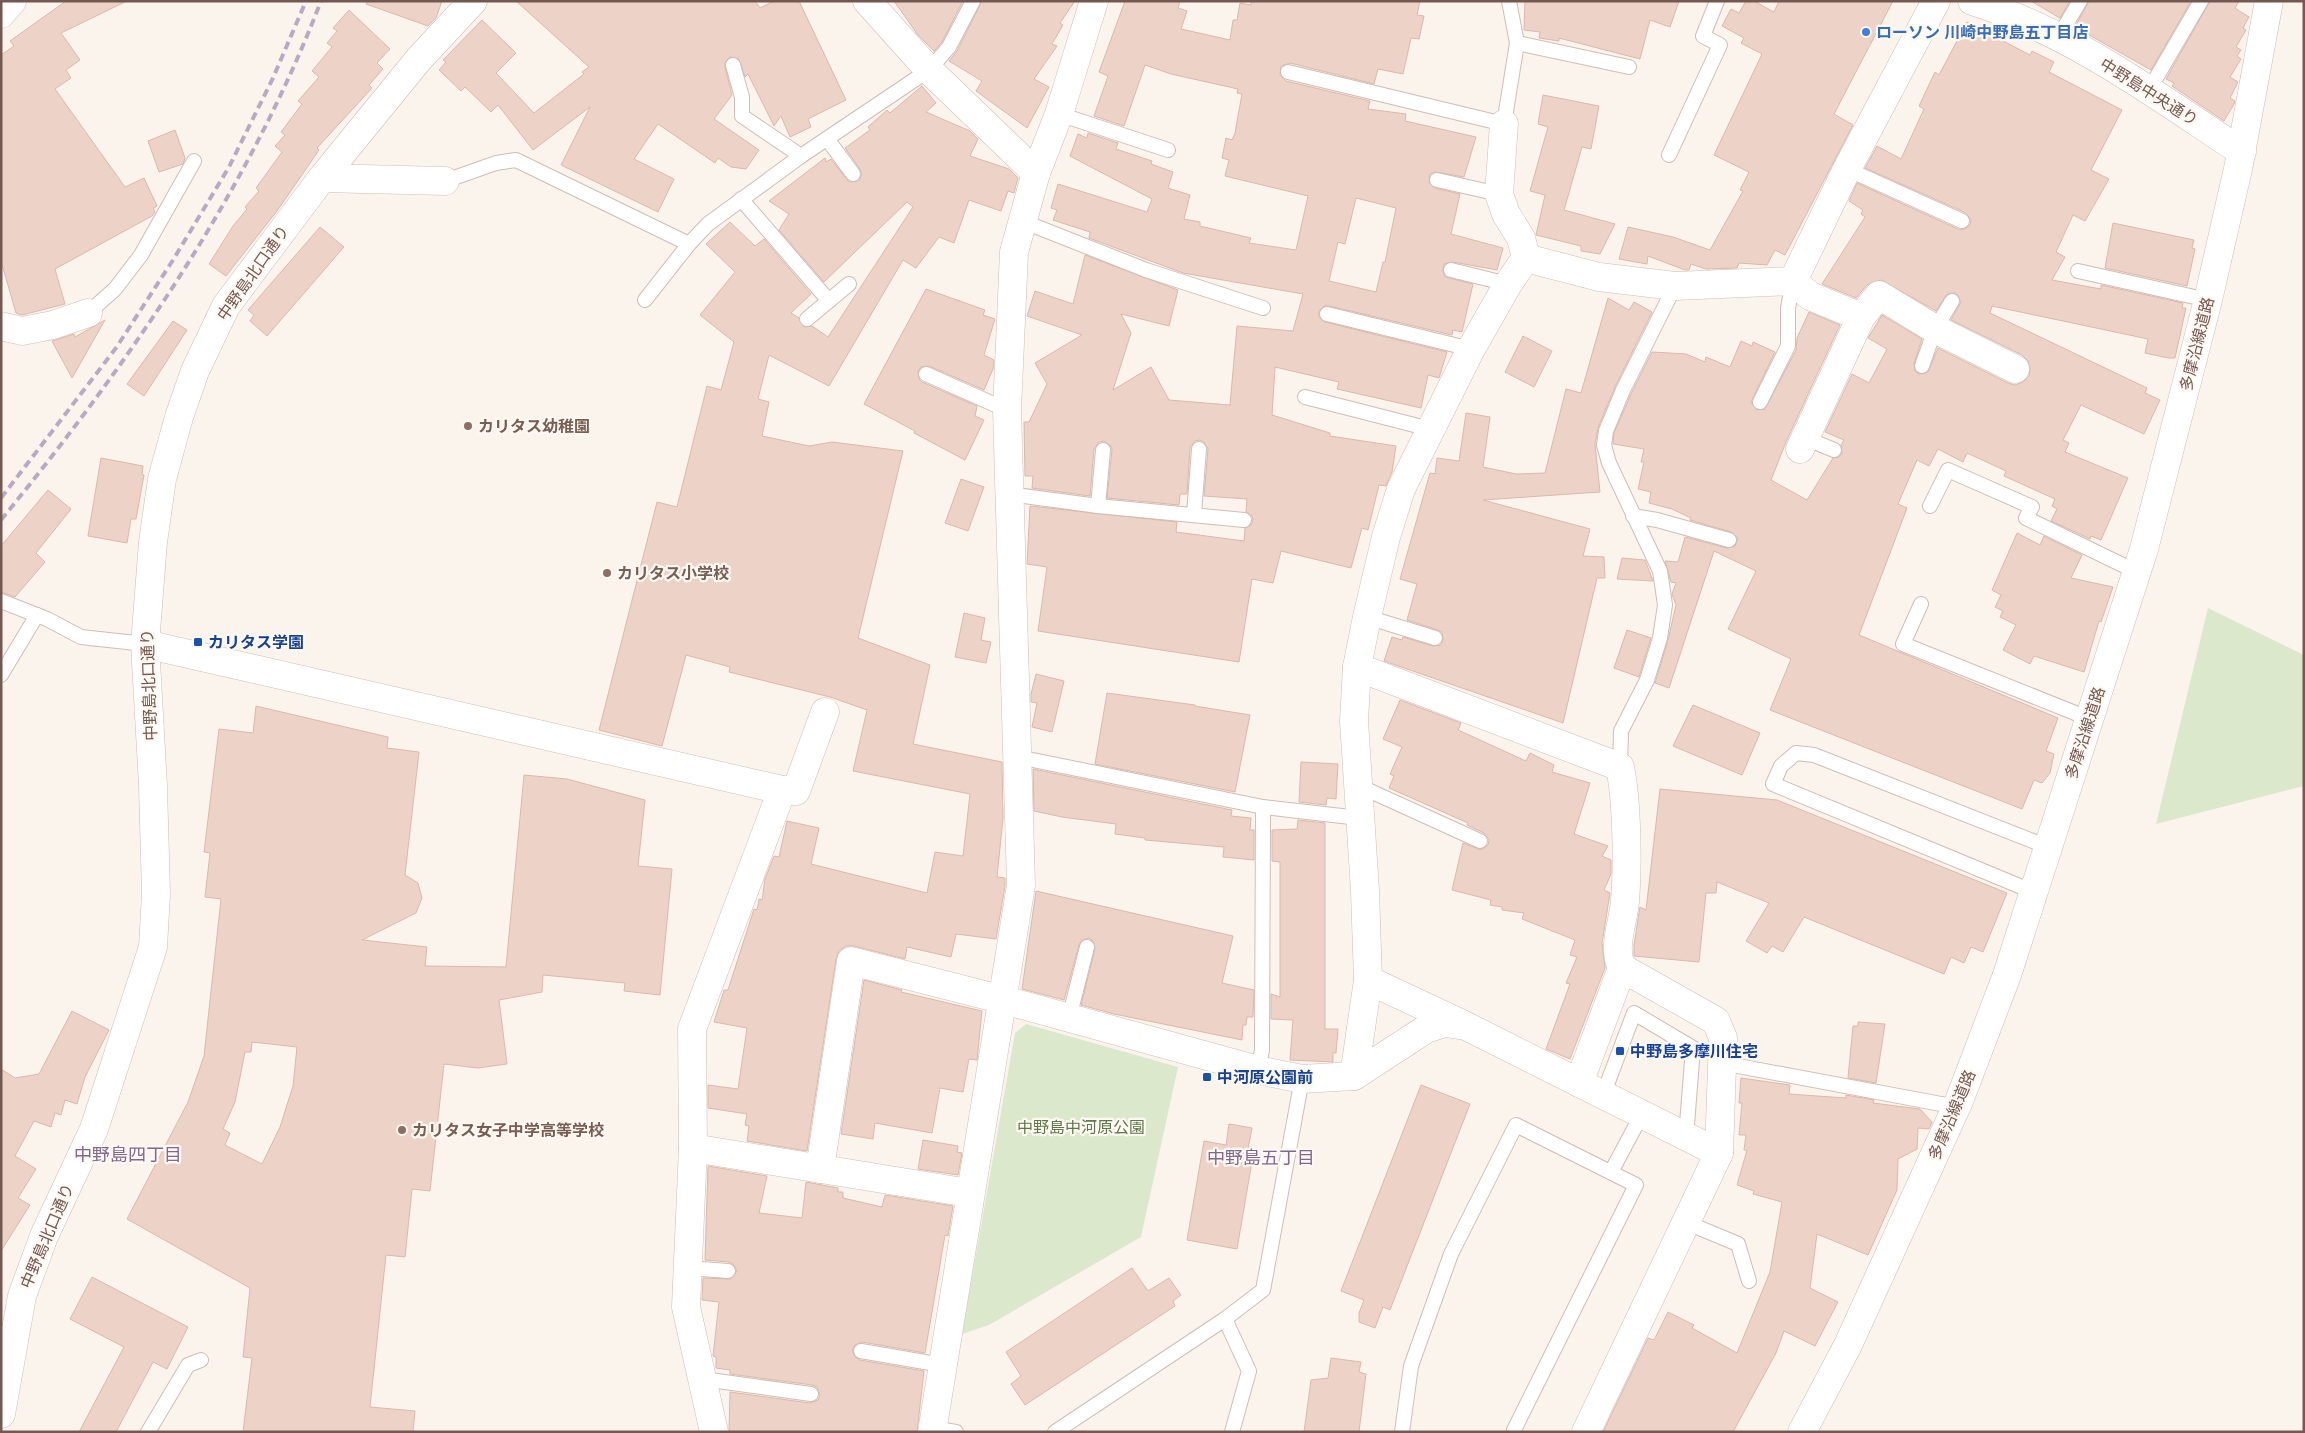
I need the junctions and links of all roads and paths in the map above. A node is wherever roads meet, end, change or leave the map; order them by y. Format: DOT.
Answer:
graph roads {
  1 [pos="12,1"];
  2 [pos="473,1"];
  3 [pos="867,1"];
  4 [pos="973,1"];
  5 [pos="1094,1"];
  6 [pos="1509,1"];
  7 [pos="1716,1"];
  8 [pos="1936,1"];
  9 [pos="1972,1"];
  10 [pos="2080,1"];
  11 [pos="2201,1"];
  12 [pos="2269,1"];
  13 [pos="1,14"];
  14 [pos="2059,36"];
  15 [pos="1517,43"];
  16 [pos="733,65"];
  17 [pos="1629,67"];
  18 [pos="929,70"];
  19 [pos="1288,72"];
  20 [pos="2149,90"];
  21 [pos="1059,114"];
  22 [pos="1504,124"];
  23 [pos="828,140"];
  24 [pos="1168,150"];
  25 [pos="2242,152"];
  26 [pos="1669,155"];
  27 [pos="801,156"];
  28 [pos="194,161"];
  29 [pos="1847,169"];
  30 [pos="1036,172"];
  31 [pos="853,174"];
  32 [pos="322,178"];
  33 [pos="1437,180"];
  34 [pos="445,181"];
  35 [pos="1499,194"];
  36 [pos="741,199"];
  37 [pos="1022,221"];
  38 [pos="1962,221"];
  39 [pos="689,244"];
  40 [pos="1526,258"];
  41 [pos="1451,270"];
  42 [pos="2078,271"];
  43 [pos="1793,281"];
  44 [pos="849,284"];
  45 [pos="1508,284"];
  46 [pos="1675,286"];
  47 [pos="645,300"];
  48 [pos="2208,300"];
  49 [pos="829,301"];
  50 [pos="1952,301"];
  51 [pos="1264,308"];
  52 [pos="88,313"];
  53 [pos="1327,314"];
  54 [pos="1861,318"];
  55 [pos="806,319"];
  56 [pos="1,326"];
  57 [pos="1935,329"];
  58 [pos="1470,349"];
  59 [pos="1922,366"];
  60 [pos="2015,369"];
  61 [pos="926,374"];
  62 [pos="1305,397"];
  63 [pos="1760,402"];
  64 [pos="1007,410"];
  65 [pos="1430,429"];
  66 [pos="1803,444"];
  67 [pos="1199,449"];
  68 [pos="1103,450"];
  69 [pos="1834,450"];
  70 [pos="1009,494"];
  71 [pos="1098,506"];
  72 [pos="1930,506"];
  73 [pos="1194,514"];
  74 [pos="1633,516"];
  75 [pos="1244,520"];
  76 [pos="1728,540"];
  77 [pos="2137,572"];
  78 [pos="1,601"];
  79 [pos="1921,604"];
  80 [pos="38,615"];
  81 [pos="1367,617"];
  82 [pos="1435,638"];
  83 [pos="145,644"];
  84 [pos="1357,667"];
  85 [pos="1,674"];
  86 [pos="825,712"];
  87 [pos="2090,719"];
  88 [pos="1018,758"];
  89 [pos="1620,767"];
  90 [pos="1357,785"];
  91 [pos="782,790"];
  92 [pos="1263,808"];
  93 [pos="1359,818"];
  94 [pos="1480,841"];
  95 [pos="2048,847"];
  96 [pos="2034,892"];
  97 [pos="1087,947"];
  98 [pos="1622,968"];
  99 [pos="1368,980"];
  100 [pos="1004,1000"];
  101 [pos="1069,1018"];
  102 [pos="1466,1026"];
  103 [pos="1722,1063"];
  104 [pos="1258,1070"];
  105 [pos="1354,1076"];
  106 [pos="1302,1080"];
  107 [pos="1591,1089"];
  108 [pos="1957,1107"];
  109 [pos="1642,1114"];
  110 [pos="1686,1137"];
  111 [pos="693,1148"];
  112 [pos="1719,1153"];
  113 [pos="820,1170"];
  114 [pos="1611,1172"];
  115 [pos="969,1193"];
  116 [pos="1685,1222"];
  117 [pos="688,1268"];
  118 [pos="728,1272"];
  119 [pos="1750,1281"];
  120 [pos="1225,1319"];
  121 [pos="861,1351"];
  122 [pos="201,1360"];
  123 [pos="942,1365"];
  124 [pos="702,1378"];
  125 [pos="810,1394"];
  126 [pos="1,1414"];
  127 [pos="1060,1430"];
  128 [pos="1514,1430"];
  129 [pos="940,1431"];
  130 [pos="148,1432"];
  131 [pos="714,1432"];
  132 [pos="1232,1432"];
  133 [pos="1402,1432"];
  134 [pos="1586,1432"];
  135 [pos="1802,1432"];
  1 -- 13 [label="street"];
  2 -- 32 [label="street, 中野島北口通り"];
  3 -- 18 [label="street"];
  4 -- 18 [label="lane"];
  5 -- 21 [label="street"];
  6 -- 15 [label="lane"];
  7 -- 26 [label="lane"];
  8 -- 29 [label="street"];
  9 -- 14 [label="street, 中野島中央通り"];
  10 -- 14 [label="lane"];
  11 -- 20 [label="lane"];
  12 -- 25 [label="street, 多摩沿線道路"];
  14 -- 20 [label="street, 中野島中央通り"];
  15 -- 17 [label="lane"];
  15 -- 22 [label="lane"];
  16 -- 27 [label="lane"];
  18 -- 23 [label="lane"];
  18 -- 30 [label="street"];
  19 -- 22 [label="lane"];
  20 -- 25 [label="street, 中野島中央通り"];
  21 -- 24 [label="lane"];
  21 -- 30 [label="street"];
  22 -- 35 [label="street"];
  23 -- 27 [label="lane"];
  23 -- 31 [label="lane"];
  25 -- 48 [label="street, 多摩沿線道路"];
  27 -- 36 [label="lane"];
  28 -- 52 [label="lane"];
  29 -- 38 [label="lane"];
  29 -- 43 [label="street"];
  30 -- 37 [label="street"];
  32 -- 34 [label="street"];
  32 -- 83 [label="street, 中野島北口通り"];
  33 -- 35 [label="lane"];
  34 -- 39 [label="lane"];
  35 -- 40 [label="street"];
  36 -- 39 [label="lane"];
  36 -- 49 [label="lane"];
  37 -- 51 [label="lane"];
  37 -- 64 [label="street"];
  39 -- 47 [label="lane"];
  40 -- 45 [label="street"];
  40 -- 46 [label="street"];
  41 -- 45 [label="lane"];
  42 -- 48 [label="lane"];
  43 -- 46 [label="street"];
  43 -- 54 [label="street"];
  43 -- 63 [label="lane"];
  44 -- 49 [label="lane"];
  45 -- 58 [label="street"];
  46 -- 74 [label="lane"];
  48 -- 77 [label="street, 多摩沿線道路"];
  49 -- 55 [label="lane"];
  50 -- 57 [label="lane"];
  52 -- 56 [label="street"];
  53 -- 58 [label="lane"];
  54 -- 57 [label="street"];
  54 -- 66 [label="street"];
  57 -- 59 [label="lane"];
  57 -- 60 [label="street"];
  58 -- 65 [label="street"];
  61 -- 64 [label="lane"];
  62 -- 65 [label="lane"];
  64 -- 70 [label="street"];
  65 -- 81 [label="street"];
  66 -- 69 [label="lane"];
  67 -- 73 [label="lane"];
  68 -- 71 [label="lane"];
  70 -- 71 [label="lane"];
  70 -- 88 [label="street"];
  71 -- 73 [label="lane"];
  72 -- 77 [label="lane"];
  73 -- 75 [label="lane"];
  74 -- 76 [label="lane"];
  74 -- 89 [label="lane"];
  77 -- 87 [label="street, 多摩沿線道路"];
  78 -- 80 [label="lane"];
  79 -- 87 [label="lane"];
  80 -- 83 [label="lane"];
  80 -- 85 [label="lane"];
  81 -- 82 [label="lane"];
  81 -- 84 [label="street"];
  83 -- 91 [label="street"];
  83 -- 126 [label="street, 中野島北口通り"];
  84 -- 89 [label="street"];
  84 -- 90 [label="street"];
  86 -- 91 [label="street"];
  87 -- 95 [label="street, 多摩沿線道路"];
  88 -- 92 [label="lane"];
  88 -- 100 [label="street"];
  89 -- 98 [label="street"];
  90 -- 93 [label="street"];
  90 -- 94 [label="lane"];
  91 -- 111 [label="street"];
  92 -- 93 [label="lane"];
  92 -- 104 [label="lane"];
  93 -- 99 [label="street"];
  95 -- 96 [label="street, 多摩沿線道路"];
  95 -- 96 [label="lane"];
  96 -- 108 [label="street, 多摩沿線道路"];
  97 -- 101 [label="lane"];
  98 -- 103 [label="street"];
  98 -- 107 [label="street"];
  99 -- 102 [label="street"];
  99 -- 105 [label="street"];
  100 -- 101 [label="street"];
  100 -- 113 [label="street"];
  100 -- 115 [label="street"];
  101 -- 104 [label="street"];
  102 -- 105 [label="street"];
  102 -- 107 [label="street"];
  103 -- 108 [label="lane"];
  103 -- 112 [label="street"];
  104 -- 106 [label="street"];
  105 -- 106 [label="street"];
  106 -- 120 [label="lane"];
  107 -- 109 [label="street"];
  107 -- 110 [label="lane"];
  108 -- 135 [label="street, 多摩沿線道路"];
  109 -- 110 [label="street"];
  109 -- 114 [label="lane"];
  110 -- 112 [label="street"];
  111 -- 113 [label="street"];
  111 -- 117 [label="street"];
  112 -- 116 [label="street"];
  113 -- 115 [label="street"];
  114 -- 128 [label="lane"];
  114 -- 133 [label="lane"];
  115 -- 123 [label="street"];
  116 -- 119 [label="lane"];
  116 -- 134 [label="street"];
  117 -- 118 [label="lane"];
  117 -- 124 [label="street"];
  120 -- 127 [label="lane"];
  120 -- 132 [label="lane"];
  121 -- 123 [label="lane"];
  122 -- 130 [label="lane"];
  123 -- 129 [label="street"];
  124 -- 125 [label="lane"];
  124 -- 131 [label="street"];
}
